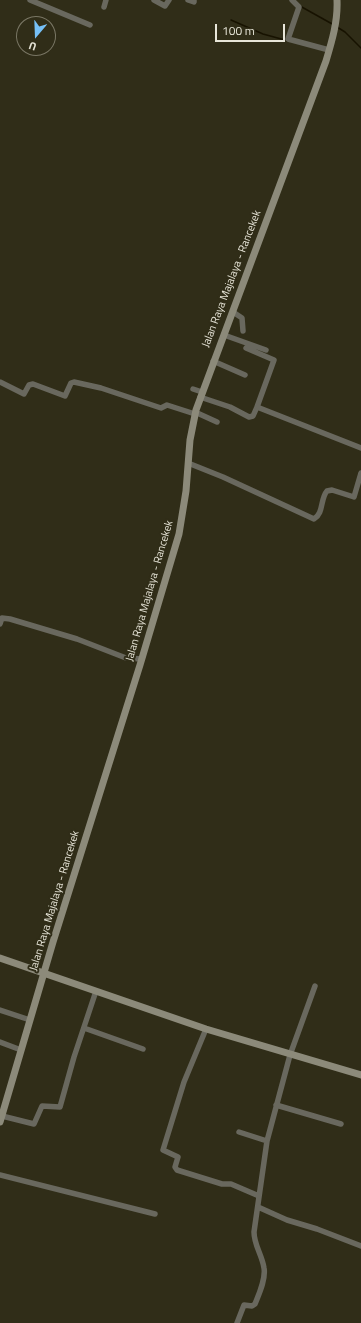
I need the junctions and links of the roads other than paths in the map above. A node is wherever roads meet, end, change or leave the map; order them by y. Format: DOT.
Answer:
graph roads {
  1 [pos="30,0"];
  2 [pos="106,0"];
  3 [pos="154,0"];
  4 [pos="169,0"];
  5 [pos="188,0"];
  6 [pos="194,0"];
  7 [pos="292,0"];
  8 [pos="337,0"];
  9 [pos="104,7"];
  10 [pos="90,24"];
  11 [pos="329,50"];
  12 [pos="233,312"];
  13 [pos="243,330"];
  14 [pos="224,335"];
  15 [pos="246,348"];
  16 [pos="266,350"];
  17 [pos="213,361"];
  18 [pos="245,375"];
  19 [pos="0,382"];
  20 [pos="193,389"];
  21 [pos="201,395"];
  22 [pos="257,407"];
  23 [pos="195,413"];
  24 [pos="217,422"];
  25 [pos="361,448"];
  26 [pos="188,463"];
  27 [pos="361,473"];
  28 [pos="0,624"];
  29 [pos="142,659"];
  30 [pos="0,958"];
  31 [pos="44,973"];
  32 [pos="315,986"];
  33 [pos="96,991"];
  34 [pos="0,1010"];
  35 [pos="30,1020"];
  36 [pos="84,1028"];
  37 [pos="206,1029"];
  38 [pos="0,1042"];
  39 [pos="143,1049"];
  40 [pos="21,1050"];
  41 [pos="290,1055"];
  42 [pos="361,1075"];
  43 [pos="276,1105"];
  44 [pos="1,1119"];
  45 [pos="341,1124"];
  46 [pos="239,1132"];
  47 [pos="267,1141"];
  48 [pos="0,1175"];
  49 [pos="260,1196"];
  50 [pos="258,1207"];
  51 [pos="155,1214"];
  52 [pos="361,1246"];
  53 [pos="237,1323"];
  1 -- 10 [label="street"];
  2 -- 9 [label="street"];
  3 -- 4 [label="street"];
  5 -- 6 [label="street"];
  7 -- 11 [label="street"];
  8 -- 11 [label="main road, Jalan Raya Majalaya - Rancekek"];
  11 -- 12 [label="main road, Jalan Raya Majalaya - Rancekek"];
  12 -- 13 [label="street"];
  12 -- 14 [label="main road, Jalan Raya Majalaya - Rancekek"];
  14 -- 16 [label="street"];
  14 -- 17 [label="main road, Jalan Raya Majalaya - Rancekek"];
  15 -- 22 [label="street"];
  17 -- 18 [label="street"];
  17 -- 21 [label="main road, Jalan Raya Majalaya - Rancekek"];
  19 -- 23 [label="street"];
  20 -- 21 [label="street"];
  21 -- 22 [label="street"];
  21 -- 23 [label="main road, Jalan Raya Majalaya - Rancekek"];
  22 -- 25 [label="street"];
  23 -- 24 [label="street"];
  23 -- 26 [label="main road, Jalan Raya Majalaya - Rancekek"];
  26 -- 27 [label="street"];
  26 -- 29 [label="main road, Jalan Raya Majalaya - Rancekek"];
  28 -- 29 [label="street"];
  29 -- 31 [label="main road, Jalan Raya Majalaya - Rancekek"];
  30 -- 31 [label="main road"];
  31 -- 33 [label="main road"];
  31 -- 35 [label="main road, Jalan Raya Majalaya - Rancekek"];
  32 -- 41 [label="street"];
  33 -- 36 [label="street"];
  33 -- 37 [label="main road"];
  34 -- 35 [label="street"];
  35 -- 40 [label="main road, Jalan Raya Majalaya - Rancekek"];
  36 -- 39 [label="street"];
  36 -- 44 [label="street"];
  37 -- 41 [label="main road"];
  37 -- 49 [label="street"];
  38 -- 40 [label="street"];
  40 -- 44 [label="main road, Jalan Raya Majalaya - Rancekek"];
  41 -- 42 [label="main road"];
  41 -- 43 [label="street"];
  43 -- 45 [label="street"];
  43 -- 47 [label="street"];
  46 -- 47 [label="street"];
  47 -- 49 [label="street"];
  48 -- 51 [label="street"];
  49 -- 50 [label="street"];
  50 -- 52 [label="street"];
  50 -- 53 [label="street"];
}
